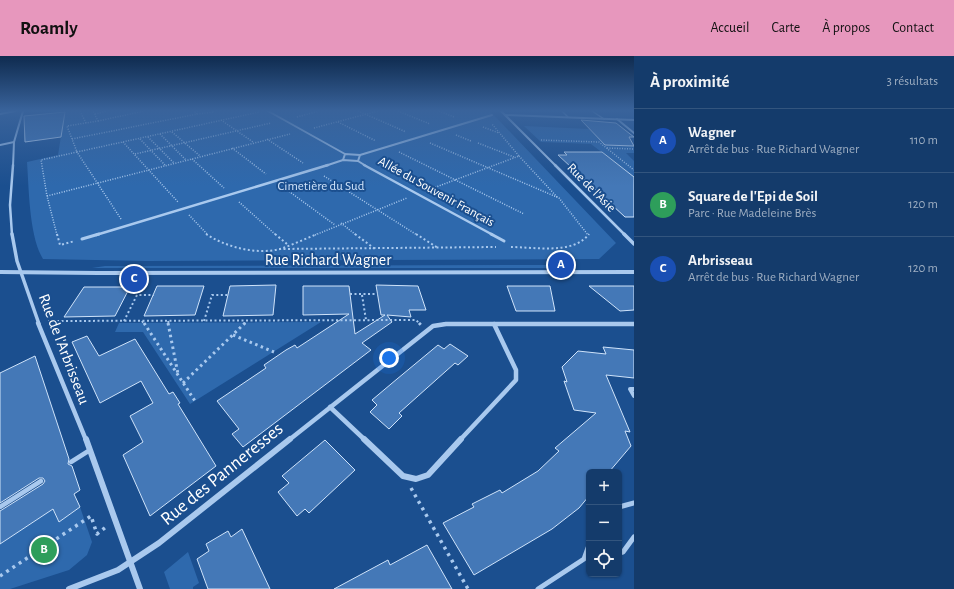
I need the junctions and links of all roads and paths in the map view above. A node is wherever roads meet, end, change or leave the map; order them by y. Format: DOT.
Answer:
graph roads {
  1 [pos="16,136"];
  2 [pos="71,136"];
  3 [pos="88,136"];
  4 [pos="153,136"];
  5 [pos="162,136"];
  6 [pos="176,136"];
  7 [pos="216,136"];
  8 [pos="243,136"];
  9 [pos="280,136"];
  10 [pos="313,136"];
  11 [pos="365,136"];
  12 [pos="424,136"];
  13 [pos="502,136"];
  14 [pos="526,136"];
  15 [pos="148,137"];
  16 [pos="72,139"];
  17 [pos="139,139"];
  18 [pos="267,139"];
  19 [pos="529,139"];
  20 [pos="14,142"];
  21 [pos="123,142"];
  22 [pos="185,143"];
  23 [pos="253,143"];
  24 [pos="478,143"];
  25 [pos="0,145"];
  26 [pos="172,146"];
  27 [pos="387,147"];
  28 [pos="607,148"];
  29 [pos="160,149"];
  30 [pos="634,149"];
  31 [pos="151,151"];
  32 [pos="77,152"];
  33 [pos="345,154"];
  34 [pos="135,155"];
  35 [pos="360,155"];
  36 [pos="200,156"];
  37 [pos="519,156"];
  38 [pos="515,157"];
  39 [pos="191,158"];
  40 [pos="186,160"];
  41 [pos="343,160"];
  42 [pos="358,161"];
  43 [pos="174,163"];
  44 [pos="165,165"];
  45 [pos="486,168"];
  46 [pos="148,169"];
  47 [pos="314,169"];
  48 [pos="634,170"];
  49 [pos="454,180"];
  50 [pos="97,183"];
  51 [pos="419,193"];
  52 [pos="231,194"];
  53 [pos="47,196"];
  54 [pos="559,198"];
  55 [pos="184,209"];
  56 [pos="377,209"];
  57 [pos="524,214"];
  58 [pos="341,223"];
  59 [pos="126,226"];
  60 [pos="82,239"];
  61 [pos="504,241"];
  62 [pos="287,244"];
  63 [pos="634,244"];
  64 [pos="499,247"];
  65 [pos="279,249"];
  66 [pos="375,249"];
  67 [pos="439,249"];
  68 [pos="0,272"];
  69 [pos="22,272"];
  70 [pos="634,272"];
  71 [pos="350,294"];
  72 [pos="378,294"];
  73 [pos="154,295"];
  74 [pos="228,295"];
  75 [pos="362,295"];
  76 [pos="366,320"];
  77 [pos="37,321"];
  78 [pos="124,321"];
  79 [pos="142,321"];
  80 [pos="168,321"];
  81 [pos="204,321"];
  82 [pos="248,321"];
  83 [pos="494,324"];
  84 [pos="634,324"];
  85 [pos="428,329"];
  86 [pos="233,335"];
  87 [pos="274,352"];
  88 [pos="179,377"];
  89 [pos="183,383"];
  90 [pos="634,389"];
  91 [pos="634,396"];
  92 [pos="195,401"];
  93 [pos="330,407"];
  94 [pos="90,450"];
  95 [pos="71,462"];
  96 [pos="403,476"];
  97 [pos="41,481"];
  98 [pos="634,503"];
  99 [pos="622,506"];
  100 [pos="0,507"];
  101 [pos="117,520"];
  102 [pos="634,537"];
  103 [pos="622,552"];
  104 [pos="586,558"];
  105 [pos="131,563"];
  106 [pos="0,576"];
  107 [pos="69,589"];
  108 [pos="140,589"];
  109 [pos="468,589"];
  110 [pos="538,589"];
  1 -- 20 [label="street, Rue de l'Arbrisseau"];
  2 -- 16 [label="path"];
  3 -- 16 [label="path"];
  4 -- 15 [label="path"];
  5 -- 26 [label="path"];
  6 -- 22 [label="path"];
  7 -- 22 [label="path"];
  8 -- 23 [label="path"];
  9 -- 18 [label="path"];
  10 -- 33 [label="street"];
  11 -- 27 [label="path"];
  12 -- 27 [label="street"];
  13 -- 37 [label="path"];
  14 -- 19 [label="street, Rue de l'Asie"];
  15 -- 17 [label="path"];
  15 -- 29 [label="path"];
  16 -- 32 [label="path"];
  17 -- 21 [label="path"];
  17 -- 31 [label="path"];
  18 -- 23 [label="path"];
  18 -- 47 [label="path"];
  19 -- 28 [label="path"];
  19 -- 63 [label="street, Rue de l'Asie"];
  20 -- 25 [label="street"];
  20 -- 69 [label="street, Rue de l'Arbrisseau"];
  21 -- 32 [label="path"];
  21 -- 34 [label="path"];
  22 -- 26 [label="path"];
  22 -- 36 [label="path"];
  23 -- 36 [label="path"];
  24 -- 38 [label="path"];
  26 -- 29 [label="path"];
  26 -- 40 [label="path"];
  27 -- 35 [label="street"];
  27 -- 49 [label="path"];
  28 -- 30 [label="path"];
  28 -- 48 [label="path"];
  29 -- 31 [label="path"];
  29 -- 43 [label="path"];
  31 -- 34 [label="path"];
  31 -- 44 [label="path"];
  32 -- 50 [label="path"];
  32 -- 53 [label="path"];
  33 -- 35 [label="street"];
  33 -- 41 [label="street"];
  34 -- 46 [label="path"];
  35 -- 42 [label="street"];
  36 -- 39 [label="path"];
  37 -- 38 [label="path"];
  37 -- 54 [label="path"];
  38 -- 45 [label="path"];
  39 -- 40 [label="path"];
  39 -- 52 [label="path"];
  40 -- 43 [label="path"];
  41 -- 42 [label="street"];
  41 -- 47 [label="street"];
  42 -- 51 [label="street, Allée du Souvenir Français"];
  43 -- 44 [label="path"];
  44 -- 46 [label="path"];
  45 -- 49 [label="path"];
  45 -- 54 [label="path"];
  46 -- 50 [label="path"];
  46 -- 55 [label="path"];
  47 -- 52 [label="street"];
  47 -- 56 [label="path"];
  49 -- 51 [label="path"];
  49 -- 57 [label="path"];
  50 -- 53 [label="path"];
  50 -- 59 [label="path"];
  51 -- 56 [label="path"];
  51 -- 61 [label="street, Allée du Souvenir Français"];
  52 -- 55 [label="street"];
  52 -- 62 [label="path"];
  53 -- 60 [label="path"];
  54 -- 64 [label="path"];
  55 -- 59 [label="street"];
  55 -- 65 [label="path"];
  56 -- 58 [label="path"];
  56 -- 67 [label="path"];
  58 -- 62 [label="path"];
  58 -- 66 [label="path"];
  59 -- 60 [label="street"];
  61 -- 64 [label="path"];
  62 -- 65 [label="path"];
  64 -- 67 [label="path"];
  65 -- 66 [label="path"];
  66 -- 67 [label="path"];
  68 -- 69 [label="street, Rue Richard Wagner"];
  69 -- 70 [label="street, Rue Richard Wagner"];
  69 -- 77 [label="street, Rue de l'Arbrisseau"];
  71 -- 75 [label="path"];
  72 -- 75 [label="path"];
  73 -- 78 [label="path"];
  74 -- 81 [label="path"];
  75 -- 76 [label="path"];
  76 -- 82 [label="path"];
  76 -- 85 [label="path"];
  77 -- 78 [label="path"];
  77 -- 94 [label="street, Rue de l'Arbrisseau"];
  78 -- 79 [label="path"];
  79 -- 80 [label="path"];
  79 -- 88 [label="path"];
  80 -- 81 [label="path"];
  80 -- 88 [label="path"];
  81 -- 82 [label="path"];
  82 -- 86 [label="path"];
  83 -- 84 [label="street, Rue des Panneresses"];
  83 -- 85 [label="street, Rue des Panneresses"];
  83 -- 96 [label="street"];
  85 -- 93 [label="street, Rue des Panneresses"];
  86 -- 87 [label="path"];
  86 -- 89 [label="path"];
  88 -- 89 [label="path"];
  89 -- 92 [label="path"];
  90 -- 91 [label="street"];
  93 -- 96 [label="street"];
  93 -- 105 [label="street, Rue des Panneresses"];
  94 -- 95 [label="lane"];
  94 -- 101 [label="street, Rue de l'Arbrisseau"];
  96 -- 109 [label="path"];
  97 -- 100 [label="lane"];
  98 -- 99 [label="street"];
  101 -- 105 [label="street, Rue de l'Arbrisseau"];
  101 -- 106 [label="path"];
  102 -- 103 [label="street"];
  104 -- 110 [label="street"];
  105 -- 107 [label="street, Rue des Panneresses"];
  105 -- 108 [label="street, Rue de l'Arbrisseau"];
}
